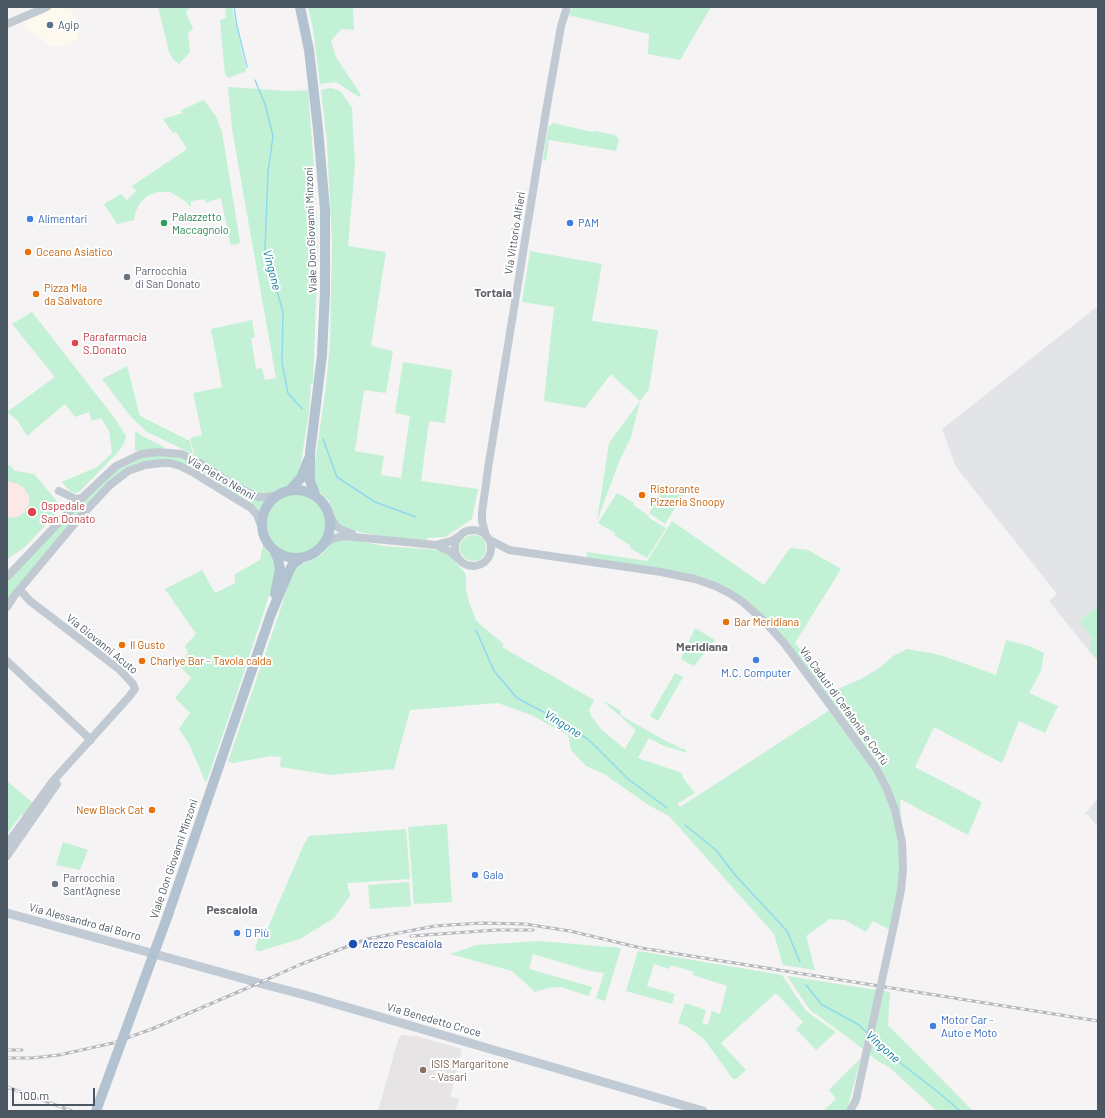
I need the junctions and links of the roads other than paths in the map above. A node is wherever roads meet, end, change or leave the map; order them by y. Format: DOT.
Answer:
graph roads {
  1 [pos="47,7"];
  2 [pos="300,7"];
  3 [pos="567,7"];
  4 [pos="7,24"];
  5 [pos="310,453"];
  6 [pos="59,490"];
  7 [pos="290,490"];
  8 [pos="278,494"];
  9 [pos="314,494"];
  10 [pos="82,498"];
  11 [pos="72,508"];
  12 [pos="482,512"];
  13 [pos="330,515"];
  14 [pos="81,516"];
  15 [pos="261,525"];
  16 [pos="470,531"];
  17 [pos="460,536"];
  18 [pos="358,537"];
  19 [pos="488,538"];
  20 [pos="325,543"];
  21 [pos="436,545"];
  22 [pos="273,549"];
  23 [pos="509,550"];
  24 [pos="301,558"];
  25 [pos="489,558"];
  26 [pos="458,559"];
  27 [pos="7,577"];
  28 [pos="20,590"];
  29 [pos="7,607"];
  30 [pos="271,614"];
  31 [pos="7,661"];
  32 [pos="91,740"];
  33 [pos="76,757"];
  34 [pos="7,844"];
  35 [pos="7,856"];
  36 [pos="7,913"];
  37 [pos="158,955"];
  38 [pos="856,1100"];
  39 [pos="96,1111"];
  40 [pos="703,1111"];
  41 [pos="850,1111"];
  42 [pos="857,1111"];
  1 -- 4 [label="street"];
  2 -- 5 [label="main road, Viale Don Giovanni Minzoni"];
  3 -- 12 [label="street, Via Vittorio Alfieri"];
  5 -- 7 [label="main road, Viale Don Giovanni Minzoni"];
  5 -- 9 [label="main road, Viale Don Giovanni Minzoni"];
  6 -- 10 [label="street"];
  7 -- 8 [label="main road"];
  7 -- 9 [label="main road"];
  8 -- 10 [label="street, Via Pietro Nenni"];
  8 -- 15 [label="main road"];
  9 -- 13 [label="main road"];
  10 -- 11 [label="street, Via Pietro Nenni"];
  11 -- 14 [label="street"];
  11 -- 27 [label="street, Via Pietro Nenni"];
  12 -- 16 [label="street, Via Vittorio Alfieri"];
  12 -- 19 [label="street, Via Vittorio Alfieri"];
  13 -- 18 [label="street"];
  13 -- 20 [label="main road"];
  14 -- 15 [label="street, Via Pietro Nenni"];
  14 -- 28 [label="street, Via Pietro Nenni"];
  15 -- 22 [label="main road"];
  16 -- 17 [label="street"];
  16 -- 19 [label="street"];
  17 -- 21 [label="street"];
  17 -- 26 [label="street"];
  18 -- 20 [label="street"];
  18 -- 21 [label="street"];
  19 -- 23 [label="street, Via Caduti di Cefalonia e Corfù"];
  19 -- 25 [label="street"];
  20 -- 24 [label="main road"];
  21 -- 26 [label="street"];
  22 -- 24 [label="main road"];
  22 -- 30 [label="main road, Viale Don Giovanni Minzoni"];
  23 -- 25 [label="street"];
  23 -- 38 [label="street, Via Caduti di Cefalonia e Corfù, bridge"];
  24 -- 30 [label="main road, Viale Don Giovanni Minzoni"];
  25 -- 26 [label="street"];
  28 -- 29 [label="street, Via Pietro Nenni"];
  28 -- 32 [label="street, Via Giovanni Acuto"];
  30 -- 39 [label="main road, Viale Don Giovanni Minzoni, bridge"];
  31 -- 32 [label="street"];
  32 -- 33 [label="street"];
  33 -- 34 [label="street"];
  33 -- 35 [label="street"];
  36 -- 37 [label="main road, Via Alessandro dal Borro"];
  37 -- 40 [label="main road, Via Benedetto Croce"];
  38 -- 41 [label="street, Via Caduti di Cefalonia e Corfù"];
  38 -- 42 [label="street, Via Caduti di Cefalonia e Corfù"];
}
